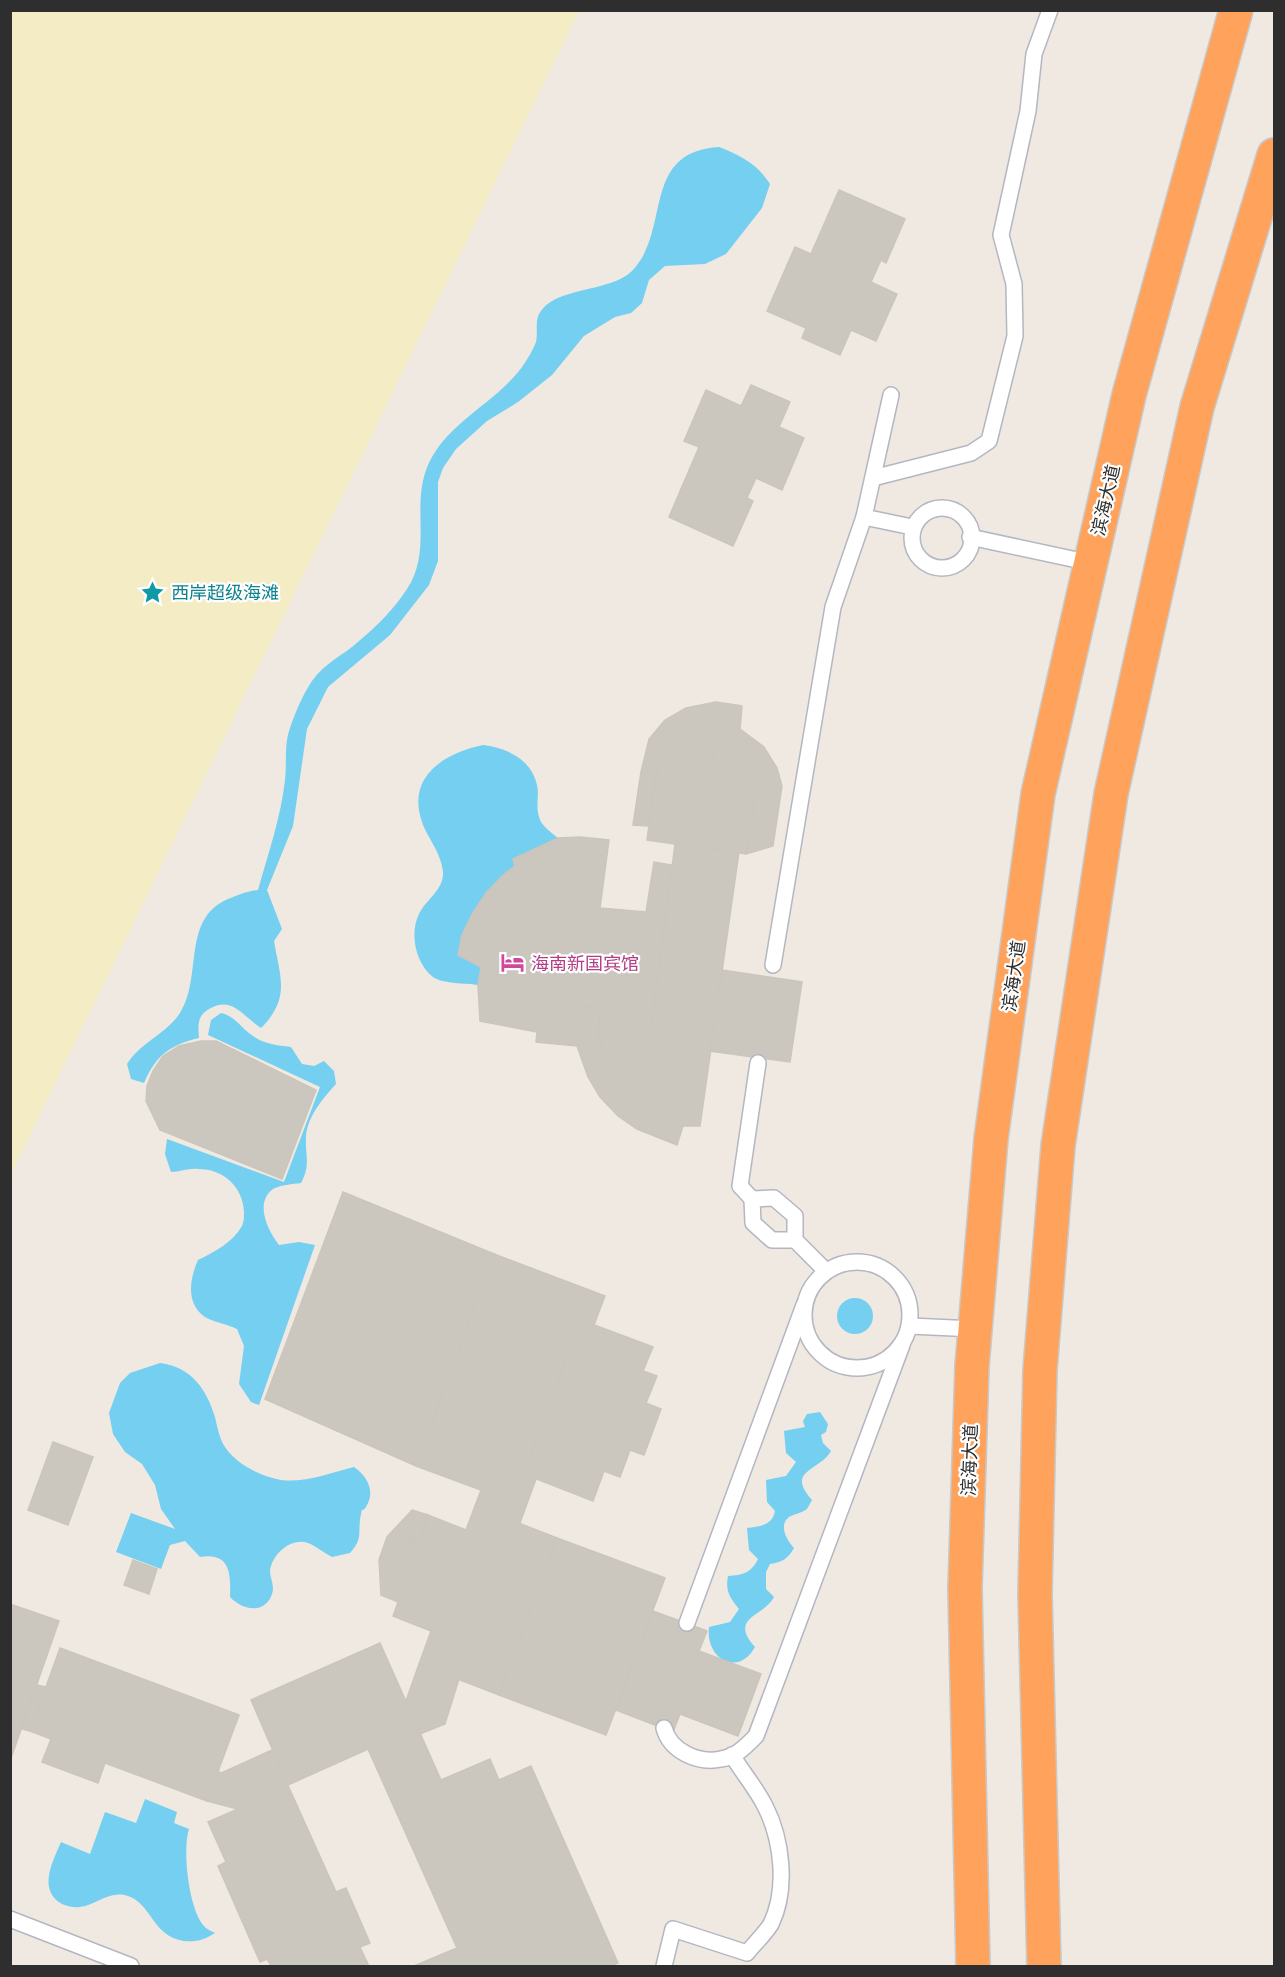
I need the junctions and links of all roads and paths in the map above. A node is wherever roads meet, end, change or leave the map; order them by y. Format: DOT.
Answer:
graph roads {
  1 [pos="1050,10"];
  2 [pos="1236,10"];
  3 [pos="1275,154"];
  4 [pos="891,394"];
  5 [pos="873,478"];
  6 [pos="864,517"];
  7 [pos="912,527"];
  8 [pos="970,537"];
  9 [pos="1091,562"];
  10 [pos="773,965"];
  11 [pos="758,1063"];
  12 [pos="752,1198"];
  13 [pos="795,1240"];
  14 [pos="826,1270"];
  15 [pos="804,1305"];
  16 [pos="910,1326"];
  17 [pos="975,1329"];
  18 [pos="902,1345"];
  19 [pos="687,1623"];
  20 [pos="663,1728"];
  21 [pos="732,1755"];
  22 [pos="10,1919"];
  23 [pos="131,1966"];
  24 [pos="664,1966"];
  25 [pos="973,1966"];
  26 [pos="1044,1966"];
  1 -- 5 [label="lane"];
  2 -- 9 [label="highway, 滨海大道"];
  3 -- 26 [label="highway"];
  4 -- 5 [label="lane"];
  5 -- 6 [label="lane"];
  6 -- 7 [label="lane"];
  6 -- 10 [label="lane"];
  7 -- 8 [label="lane"];
  7 -- 8 [label="lane"];
  8 -- 9 [label="lane"];
  9 -- 17 [label="highway, 滨海大道"];
  11 -- 12 [label="lane"];
  12 -- 13 [label="lane"];
  12 -- 13 [label="lane"];
  13 -- 14 [label="lane"];
  14 -- 15 [label="lane"];
  14 -- 16 [label="lane"];
  15 -- 18 [label="lane"];
  15 -- 19 [label="lane"];
  16 -- 17 [label="lane"];
  16 -- 18 [label="lane"];
  17 -- 25 [label="highway, 滨海大道"];
  18 -- 21 [label="lane"];
  20 -- 21 [label="lane"];
  21 -- 24 [label="lane"];
  22 -- 23 [label="lane"];
}
